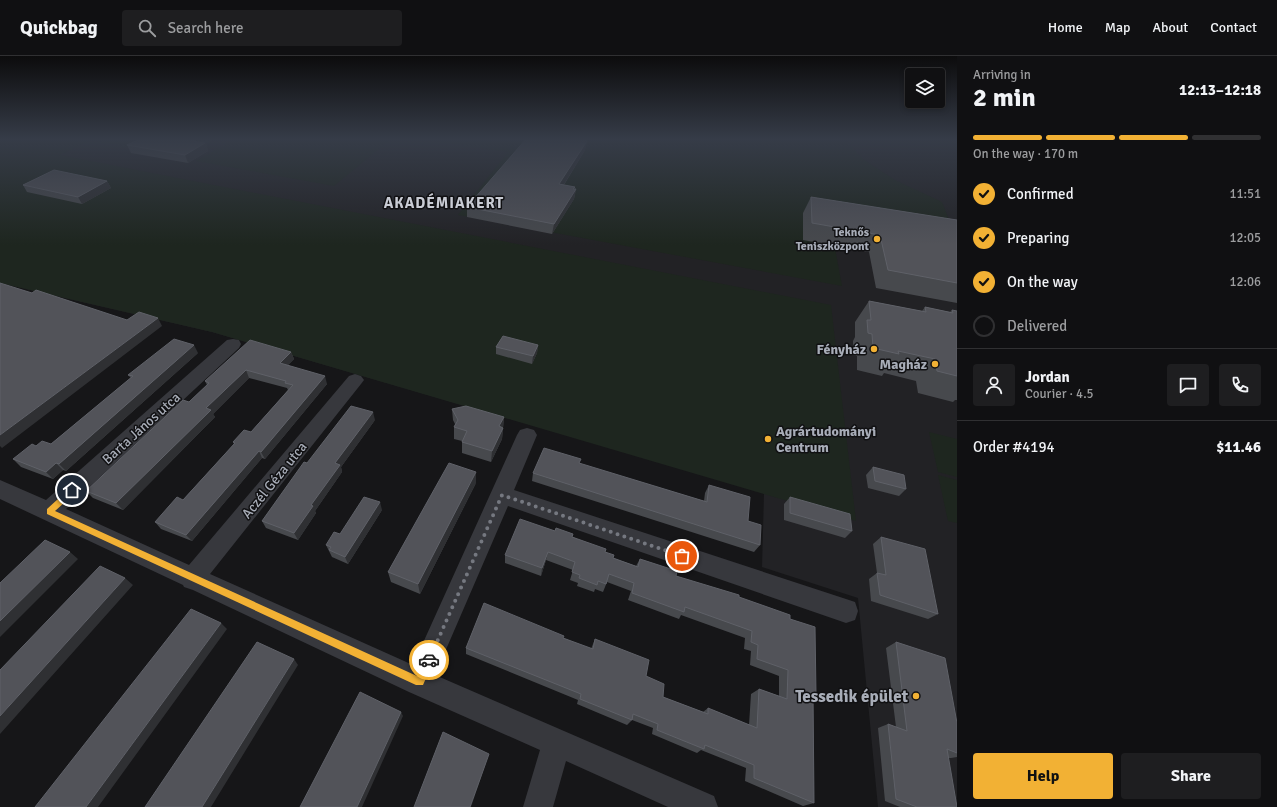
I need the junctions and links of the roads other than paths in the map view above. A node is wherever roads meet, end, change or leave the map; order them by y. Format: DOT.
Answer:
graph roads {
  1 [pos="234,344"];
  2 [pos="355,380"];
  3 [pos="527,435"];
  4 [pos="0,489"];
  5 [pos="502,495"];
  6 [pos="49,511"];
  7 [pos="192,579"];
  8 [pos="846,611"];
  9 [pos="419,682"];
  10 [pos="556,743"];
  11 [pos="538,807"];
  12 [pos="703,807"];
  1 -- 6 [label="street, Barta János utca"];
  2 -- 7 [label="street, Aczél Géza utca"];
  3 -- 5 [label="street"];
  4 -- 6 [label="street"];
  5 -- 8 [label="street"];
  5 -- 9 [label="street"];
  6 -- 7 [label="street"];
  7 -- 9 [label="street"];
  9 -- 10 [label="street"];
  10 -- 11 [label="street"];
  10 -- 12 [label="street"];
}
